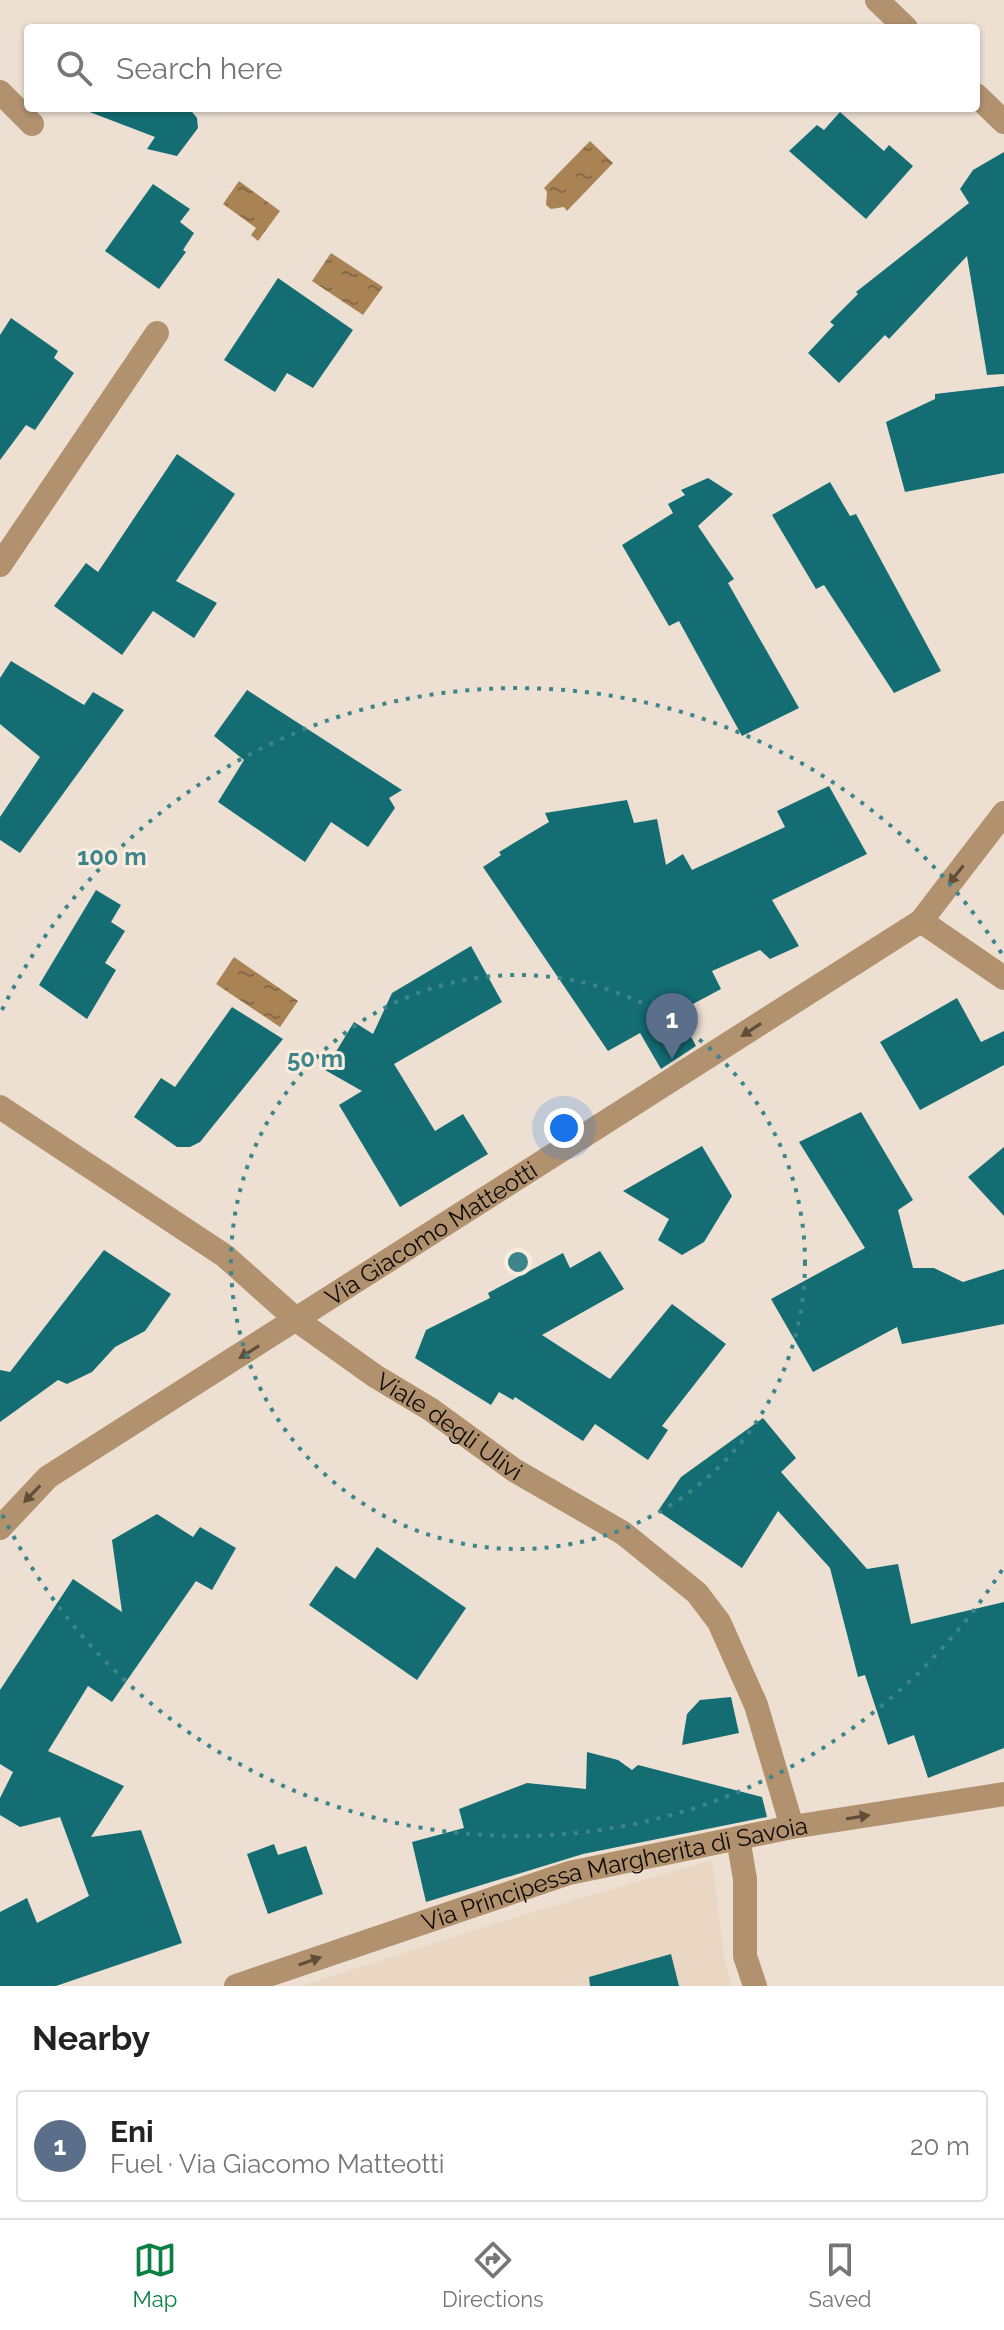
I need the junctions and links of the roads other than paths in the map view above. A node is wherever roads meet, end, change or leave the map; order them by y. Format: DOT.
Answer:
graph roads {
  1 [pos="877,0"];
  2 [pos="902,24"];
  3 [pos="0,92"];
  4 [pos="980,99"];
  5 [pos="1004,122"];
  6 [pos="32,124"];
  7 [pos="157,333"];
  8 [pos="0,565"];
  9 [pos="1004,813"];
  10 [pos="921,921"];
  11 [pos="1004,978"];
  12 [pos="0,1107"];
  13 [pos="298,1321"];
  14 [pos="0,1528"];
  15 [pos="1004,1794"];
  16 [pos="792,1827"];
  17 [pos="738,1838"];
  18 [pos="236,1986"];
  19 [pos="755,1986"];
  1 -- 2 [label="street"];
  3 -- 6 [label="street"];
  4 -- 5 [label="street"];
  7 -- 8 [label="street"];
  9 -- 10 [label="street, Via Giacomo Matteotti, one-way"];
  10 -- 11 [label="street"];
  10 -- 13 [label="street, Via Giacomo Matteotti, one-way"];
  12 -- 13 [label="street, Viale degli Ulivi"];
  13 -- 14 [label="street, Via Giacomo Matteotti, one-way"];
  13 -- 16 [label="street, Viale degli Ulivi"];
  16 -- 15 [label="street, Via Principessa Margherita di Savoia, one-way"];
  16 -- 17 [label="street, Via Principessa Margherita di Savoia"];
  18 -- 17 [label="street, Via Principessa Margherita di Savoia, one-way"];
  17 -- 19 [label="street"];
}
